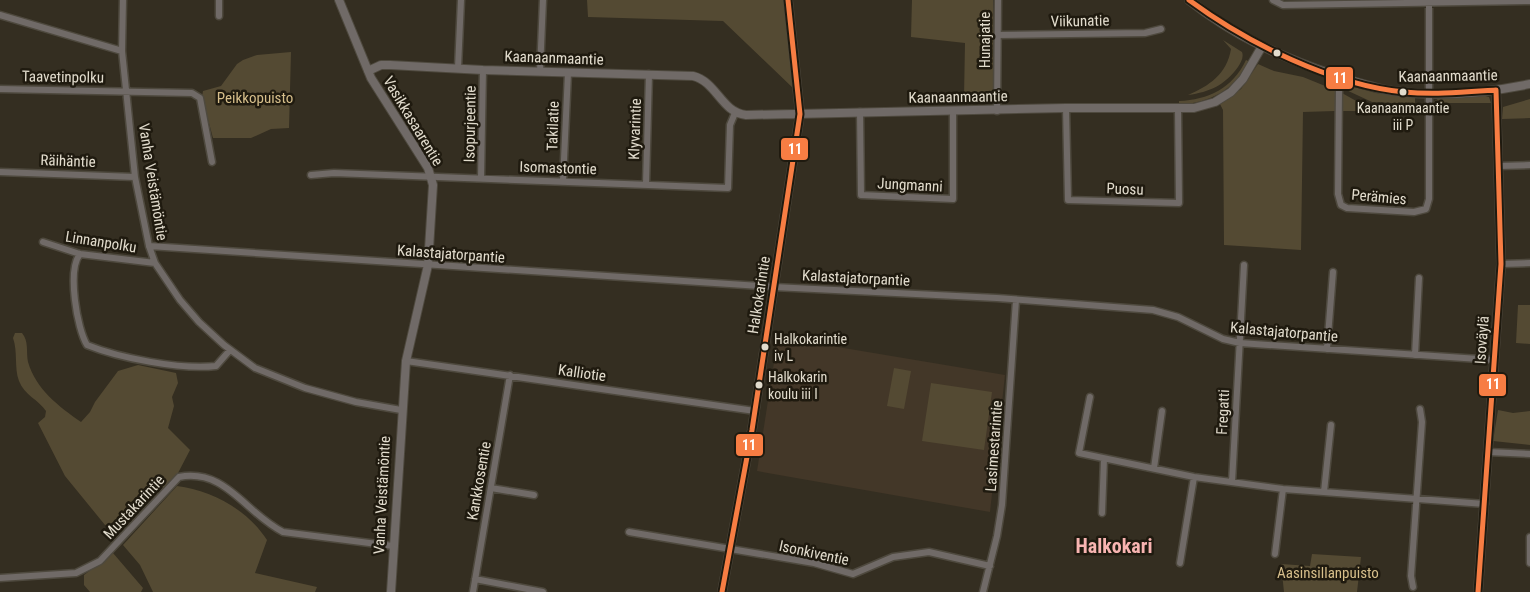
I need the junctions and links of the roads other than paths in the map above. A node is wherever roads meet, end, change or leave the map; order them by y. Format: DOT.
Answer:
graph roads {
  1 [pos="123,0"];
  2 [pos="219,0"];
  3 [pos="339,0"];
  4 [pos="461,0"];
  5 [pos="543,0"];
  6 [pos="788,0"];
  7 [pos="998,0"];
  8 [pos="1189,0"];
  9 [pos="1272,0"];
  10 [pos="1352,2"];
  11 [pos="1429,2"];
  12 [pos="1530,2"];
  13 [pos="0,15"];
  14 [pos="219,16"];
  15 [pos="1162,29"];
  16 [pos="998,35"];
  17 [pos="1262,48"];
  18 [pos="122,51"];
  19 [pos="458,68"];
  20 [pos="483,70"];
  21 [pos="368,71"];
  22 [pos="540,71"];
  23 [pos="568,73"];
  24 [pos="649,74"];
  25 [pos="1342,77"];
  26 [pos="1530,84"];
  27 [pos="0,89"];
  28 [pos="1496,90"];
  29 [pos="126,91"];
  30 [pos="1427,92"];
  31 [pos="1066,108"];
  32 [pos="1178,109"];
  33 [pos="952,111"];
  34 [pos="997,111"];
  35 [pos="860,112"];
  36 [pos="735,113"];
  37 [pos="800,114"];
  38 [pos="212,162"];
  39 [pos="1530,165"];
  40 [pos="1499,166"];
  41 [pos="0,172"];
  42 [pos="311,175"];
  43 [pos="136,177"];
  44 [pos="431,178"];
  45 [pos="481,178"];
  46 [pos="564,181"];
  47 [pos="646,184"];
  48 [pos="43,242"];
  49 [pos="150,246"];
  50 [pos="80,254"];
  51 [pos="155,263"];
  52 [pos="1530,263"];
  53 [pos="1501,264"];
  54 [pos="428,265"];
  55 [pos="1244,265"];
  56 [pos="1333,272"];
  57 [pos="1419,278"];
  58 [pos="774,287"];
  59 [pos="1016,300"];
  60 [pos="1240,343"];
  61 [pos="1328,349"];
  62 [pos="230,350"];
  63 [pos="1415,355"];
  64 [pos="1494,360"];
  65 [pos="406,361"];
  66 [pos="510,375"];
  67 [pos="1090,397"];
  68 [pos="1420,409"];
  69 [pos="401,410"];
  70 [pos="755,411"];
  71 [pos="1162,411"];
  72 [pos="1331,425"];
  73 [pos="1488,452"];
  74 [pos="1530,454"];
  75 [pos="1104,459"];
  76 [pos="1154,468"];
  77 [pos="1194,477"];
  78 [pos="1232,482"];
  79 [pos="491,488"];
  80 [pos="1283,489"];
  81 [pos="1324,492"];
  82 [pos="534,495"];
  83 [pos="1418,500"];
  84 [pos="1485,504"];
  85 [pos="1102,513"];
  86 [pos="629,532"];
  87 [pos="1530,537"];
  88 [pos="393,546"];
  89 [pos="731,550"];
  90 [pos="1275,554"];
  91 [pos="1530,562"];
  92 [pos="1180,563"];
  93 [pos="990,566"];
  94 [pos="0,578"];
  95 [pos="475,579"];
  96 [pos="1413,587"];
  97 [pos="391,592"];
  98 [pos="473,592"];
  99 [pos="543,592"];
  100 [pos="722,592"];
  101 [pos="983,592"];
  102 [pos="1478,592"];
  1 -- 18 [label="street, Vanha Veistämöntie"];
  2 -- 14 [label="street"];
  3 -- 21 [label="street, Vasikkasaarentie"];
  4 -- 19 [label="street, Isopurjeentie"];
  5 -- 22 [label="street"];
  6 -- 37 [label="street, Halkokarintie"];
  7 -- 16 [label="street, Hunajatie"];
  8 -- 17 [label="street"];
  9 -- 10 [label="street"];
  10 -- 11 [label="street"];
  11 -- 12 [label="street"];
  11 -- 30 [label="street"];
  13 -- 18 [label="street"];
  15 -- 16 [label="street, Viikunatie"];
  16 -- 34 [label="street, Hunajatie"];
  17 -- 25 [label="street, Kaanaanmaantie"];
  17 -- 32 [label="street, Kaanaanmaantie"];
  18 -- 29 [label="street, Vanha Veistämöntie"];
  19 -- 20 [label="street, Kaanaanmaantie"];
  19 -- 21 [label="street, Kaanaanmaantie"];
  20 -- 22 [label="street, Kaanaanmaantie"];
  20 -- 45 [label="street, Isopurjeentie"];
  21 -- 44 [label="street, Vasikkasaarentie"];
  22 -- 23 [label="street, Kaanaanmaantie"];
  23 -- 24 [label="street, Kaanaanmaantie"];
  23 -- 46 [label="street, Takilatie"];
  24 -- 36 [label="street, Kaanaanmaantie"];
  24 -- 47 [label="street, Klyvarintie"];
  25 -- 30 [label="street, Kaanaanmaantie"];
  25 -- 30 [label="street, Perämies"];
  26 -- 28 [label="street, Kaanaanmaantie"];
  27 -- 29 [label="street, Taavetinpolku"];
  28 -- 30 [label="street, Kaanaanmaantie"];
  28 -- 40 [label="street, Isoväylä"];
  29 -- 38 [label="street, Taavetinpolku"];
  29 -- 43 [label="street, Vanha Veistämöntie"];
  31 -- 32 [label="street, Kaanaanmaantie"];
  31 -- 32 [label="street, Puosu"];
  31 -- 34 [label="street, Kaanaanmaantie"];
  33 -- 34 [label="street, Kaanaanmaantie"];
  33 -- 35 [label="street, Kaanaanmaantie"];
  33 -- 35 [label="street, Jungmanni"];
  35 -- 37 [label="street, Kaanaanmaantie"];
  36 -- 37 [label="street, Kaanaanmaantie"];
  36 -- 47 [label="street, Isomastontie"];
  37 -- 58 [label="street, Halkokarintie"];
  39 -- 40 [label="street"];
  40 -- 53 [label="street, Isoväylä"];
  41 -- 43 [label="street, Räihäntie"];
  42 -- 44 [label="street, Isomastontie"];
  43 -- 49 [label="street, Vanha Veistämöntie"];
  44 -- 45 [label="street, Isomastontie"];
  44 -- 54 [label="street, Vasikkasaarentie"];
  45 -- 46 [label="street, Isomastontie"];
  46 -- 47 [label="street, Isomastontie"];
  48 -- 50 [label="street, Linnanpolku"];
  49 -- 51 [label="street, Vanha Veistämöntie"];
  49 -- 54 [label="street, Kalastajatorpantie"];
  50 -- 51 [label="street, Linnanpolku"];
  50 -- 62 [label="street"];
  51 -- 62 [label="street, Vanha Veistämöntie"];
  52 -- 53 [label="street"];
  53 -- 64 [label="street, Isoväylä"];
  54 -- 58 [label="street, Kalastajatorpantie"];
  54 -- 65 [label="street, Vasikkasaarentie"];
  55 -- 60 [label="street, Fregatti"];
  56 -- 61 [label="street"];
  57 -- 63 [label="street"];
  58 -- 59 [label="street, Kalastajatorpantie"];
  58 -- 70 [label="street, Halkokarintie"];
  59 -- 60 [label="street, Kalastajatorpantie"];
  59 -- 93 [label="street, Lasimestarintie"];
  60 -- 61 [label="street, Kalastajatorpantie"];
  60 -- 78 [label="street, Fregatti"];
  61 -- 63 [label="street, Kalastajatorpantie"];
  62 -- 69 [label="street, Vanha Veistämöntie"];
  63 -- 64 [label="street, Kalastajatorpantie"];
  64 -- 73 [label="street, Isoväylä"];
  65 -- 66 [label="street, Kalliotie"];
  65 -- 69 [label="street, Vasikkasaarentie"];
  66 -- 70 [label="street, Kalliotie"];
  66 -- 79 [label="street, Kankkosentie"];
  67 -- 75 [label="street"];
  68 -- 83 [label="street"];
  69 -- 88 [label="street, Vanha Veistämöntie"];
  70 -- 89 [label="street, Halkokarintie"];
  71 -- 76 [label="street"];
  72 -- 81 [label="street"];
  73 -- 74 [label="street"];
  73 -- 84 [label="street, Isoväylä"];
  75 -- 76 [label="street"];
  75 -- 85 [label="street"];
  76 -- 77 [label="street"];
  77 -- 78 [label="street"];
  77 -- 92 [label="street"];
  78 -- 80 [label="street"];
  79 -- 82 [label="street"];
  79 -- 95 [label="street, Kankkosentie"];
  80 -- 81 [label="street"];
  80 -- 90 [label="street"];
  81 -- 83 [label="street"];
  83 -- 84 [label="street"];
  83 -- 96 [label="street"];
  84 -- 102 [label="street, Isoväylä"];
  86 -- 89 [label="street, Isonkiventie"];
  87 -- 91 [label="street"];
  88 -- 94 [label="street, Mustakarintie"];
  88 -- 97 [label="street, Vanha Veistämöntie"];
  89 -- 93 [label="street, Isonkiventie"];
  89 -- 100 [label="street, Halkokarintie"];
  93 -- 101 [label="street, Lasimestarintie"];
  95 -- 98 [label="street, Kankkosentie"];
  95 -- 99 [label="street"];
}
